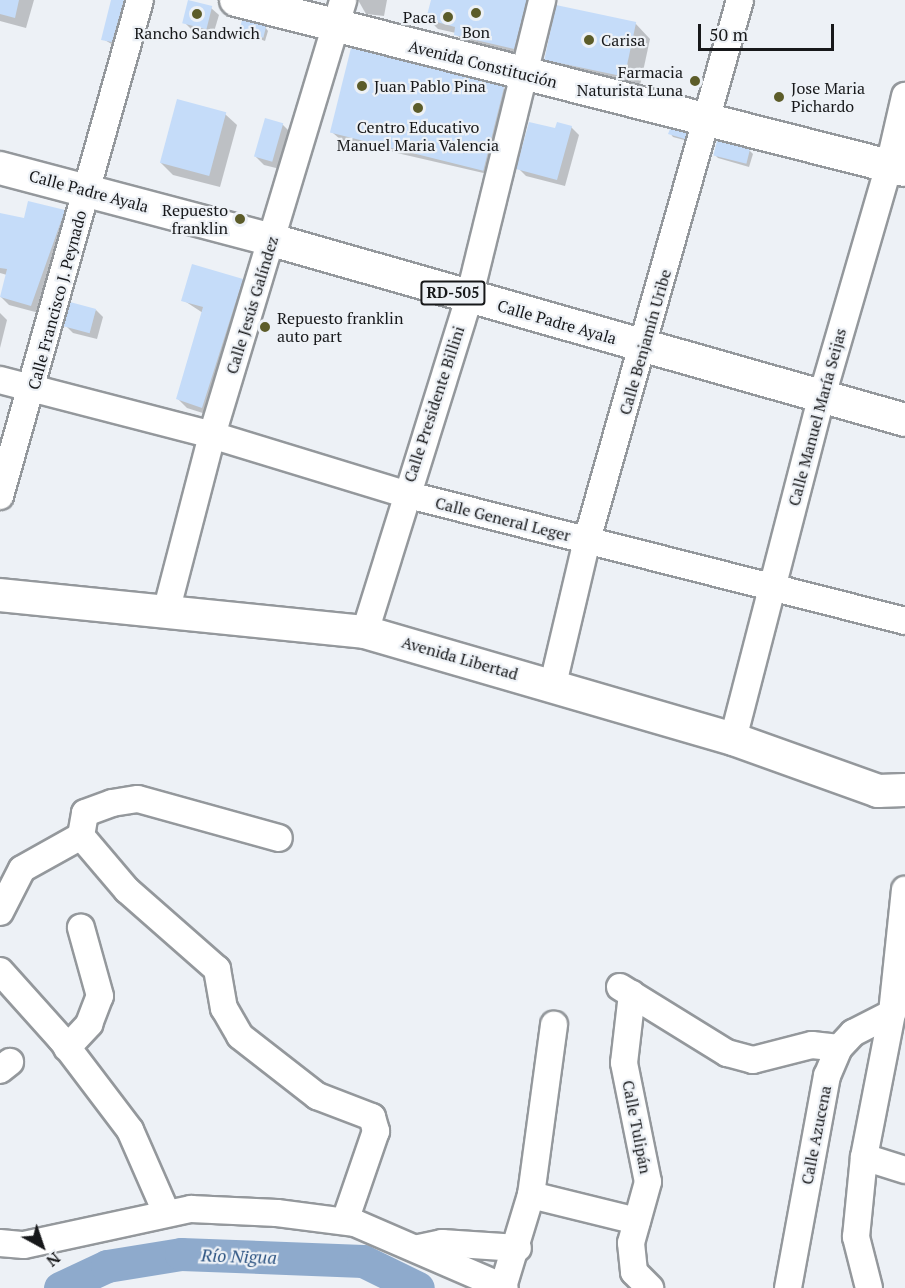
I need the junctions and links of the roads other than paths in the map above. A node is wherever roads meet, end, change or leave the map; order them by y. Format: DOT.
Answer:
graph roads {
  1 [pos="140,0"];
  2 [pos="236,0"];
  3 [pos="542,0"];
  4 [pos="740,0"];
  5 [pos="339,14"];
  6 [pos="523,73"];
  7 [pos="905,96"];
  8 [pos="707,119"];
  9 [pos="0,168"];
  10 [pos="897,168"];
  11 [pos="87,190"];
  12 [pos="272,240"];
  13 [pos="469,298"];
  14 [pos="645,347"];
  15 [pos="0,380"];
  16 [pos="33,389"];
  17 [pos="822,396"];
  18 [pos="905,420"];
  19 [pos="212,435"];
  20 [pos="405,494"];
  21 [pos="0,496"];
  22 [pos="587,540"];
  23 [pos="771,586"];
  24 [pos="0,595"];
  25 [pos="166,612"];
  26 [pos="905,621"];
  27 [pos="365,632"];
  28 [pos="553,684"];
  29 [pos="732,739"];
  30 [pos="905,790"];
  31 [pos="81,836"];
  32 [pos="279,838"];
  33 [pos="905,890"];
  34 [pos="0,912"];
  35 [pos="81,928"];
  36 [pos="0,972"];
  37 [pos="892,1013"];
  38 [pos="554,1025"];
  39 [pos="67,1048"];
  40 [pos="839,1048"];
  41 [pos="864,1157"];
  42 [pos="905,1170"];
  43 [pos="531,1195"];
  44 [pos="166,1212"];
  45 [pos="345,1221"];
  46 [pos="637,1221"];
  47 [pos="0,1243"];
  48 [pos="419,1248"];
  49 [pos="518,1248"];
  50 [pos="504,1287"];
  51 [pos="650,1288"];
  52 [pos="788,1288"];
  53 [pos="869,1288"];
  1 -- 11 [label="street, Calle Francisco J. Peynado"];
  2 -- 5 [label="main road, Avenida Constitución"];
  3 -- 6 [label="street, Calle Presidente Billini"];
  4 -- 8 [label="street, Calle Benjamín Uribe"];
  5 -- 6 [label="main road, Avenida Constitución"];
  5 -- 12 [label="street, Calle Jesús Galíndez"];
  6 -- 8 [label="main road, Avenida Constitución"];
  6 -- 13 [label="street, Calle Presidente Billini"];
  7 -- 10 [label="street, Calle Manuel María Seijas"];
  8 -- 10 [label="main road, Avenida Constitución"];
  8 -- 14 [label="street, Calle Benjamín Uribe"];
  9 -- 11 [label="main road, Calle Padre Ayala / RD-505"];
  10 -- 17 [label="street, Calle Manuel María Seijas"];
  11 -- 12 [label="main road, Calle Padre Ayala / RD-505"];
  11 -- 16 [label="street, Calle Francisco J. Peynado"];
  12 -- 13 [label="main road, Calle Padre Ayala / RD-505"];
  12 -- 19 [label="street, Calle Jesús Galíndez"];
  13 -- 14 [label="main road, Calle Padre Ayala / RD-505"];
  13 -- 20 [label="street, Calle Presidente Billini"];
  14 -- 17 [label="main road, Calle Padre Ayala / RD-505"];
  14 -- 22 [label="street, Calle Benjamín Uribe"];
  15 -- 16 [label="street, Calle General Leger"];
  16 -- 19 [label="street, Calle General Leger"];
  16 -- 21 [label="street, Calle Francisco J. Peynado"];
  17 -- 18 [label="main road, Calle Padre Ayala / RD-505"];
  17 -- 23 [label="street, Calle Manuel María Seijas"];
  19 -- 20 [label="street, Calle General Leger"];
  19 -- 25 [label="street, Calle Jesús Galíndez"];
  20 -- 22 [label="street, Calle General Leger"];
  20 -- 27 [label="street, Calle Presidente Billini"];
  22 -- 23 [label="street, Calle General Leger"];
  22 -- 28 [label="street, Calle Benjamín Uribe"];
  23 -- 26 [label="street, Calle General Leger"];
  23 -- 29 [label="street, Calle Manuel María Seijas"];
  24 -- 25 [label="main road, Avenida Libertad"];
  25 -- 27 [label="main road, Avenida Libertad"];
  27 -- 28 [label="main road, Avenida Libertad"];
  28 -- 29 [label="main road, Avenida Libertad"];
  29 -- 30 [label="main road, Avenida Libertad"];
  31 -- 32 [label="street"];
  31 -- 34 [label="street"];
  31 -- 45 [label="street"];
  33 -- 37 [label="street"];
  35 -- 39 [label="street"];
  36 -- 39 [label="street"];
  37 -- 40 [label="street, Calle Azucena"];
  37 -- 41 [label="street"];
  38 -- 43 [label="street"];
  39 -- 44 [label="street"];
  40 -- 46 [label="street, Calle Tulipán"];
  40 -- 52 [label="street, Calle Azucena"];
  41 -- 42 [label="street"];
  41 -- 53 [label="street"];
  43 -- 46 [label="street"];
  43 -- 49 [label="street"];
  44 -- 45 [label="street"];
  44 -- 47 [label="street"];
  45 -- 48 [label="street"];
  46 -- 51 [label="street, Calle Tulipán"];
  48 -- 49 [label="street"];
  48 -- 50 [label="street"];
  49 -- 50 [label="street"];
}
